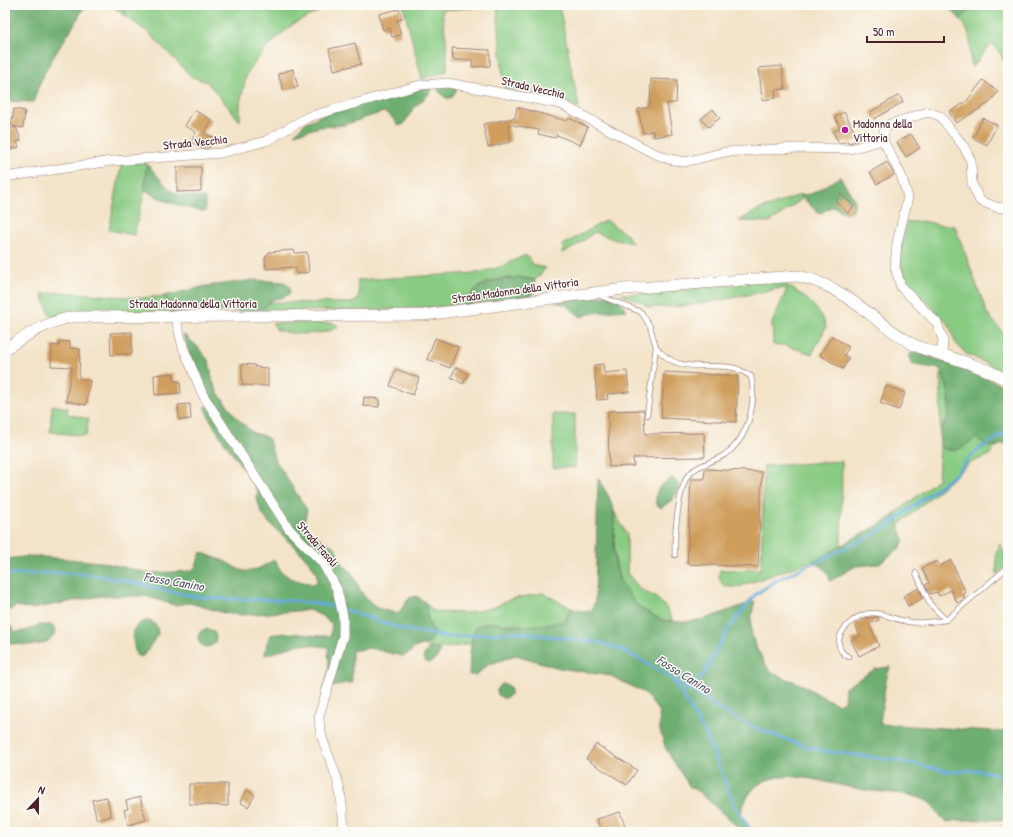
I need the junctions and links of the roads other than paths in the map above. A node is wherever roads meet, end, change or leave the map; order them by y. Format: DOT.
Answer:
graph roads {
  1 [pos="882,140"];
  2 [pos="5,177"];
  3 [pos="1008,207"];
  4 [pos="594,293"];
  5 [pos="174,316"];
  6 [pos="656,347"];
  7 [pos="5,350"];
  8 [pos="942,354"];
  9 [pos="1008,382"];
  10 [pos="647,415"];
  11 [pos="675,555"];
  12 [pos="1008,567"];
  13 [pos="916,573"];
  14 [pos="946,620"];
  15 [pos="849,657"];
  16 [pos="344,832"];
  1 -- 2 [label="street, Strada Vecchia"];
  1 -- 3 [label="street"];
  1 -- 8 [label="street"];
  4 -- 5 [label="street, Strada Madonna della Vittoria"];
  4 -- 6 [label="lane"];
  4 -- 8 [label="street, Strada Madonna della Vittoria"];
  5 -- 7 [label="street, Strada Madonna della Vittoria"];
  5 -- 16 [label="street, Strada Fasoli"];
  6 -- 10 [label="lane"];
  6 -- 11 [label="lane"];
  8 -- 9 [label="street, Strada Madonna della Vittoria"];
  12 -- 14 [label="lane"];
  13 -- 14 [label="lane"];
  14 -- 15 [label="lane"];
}
